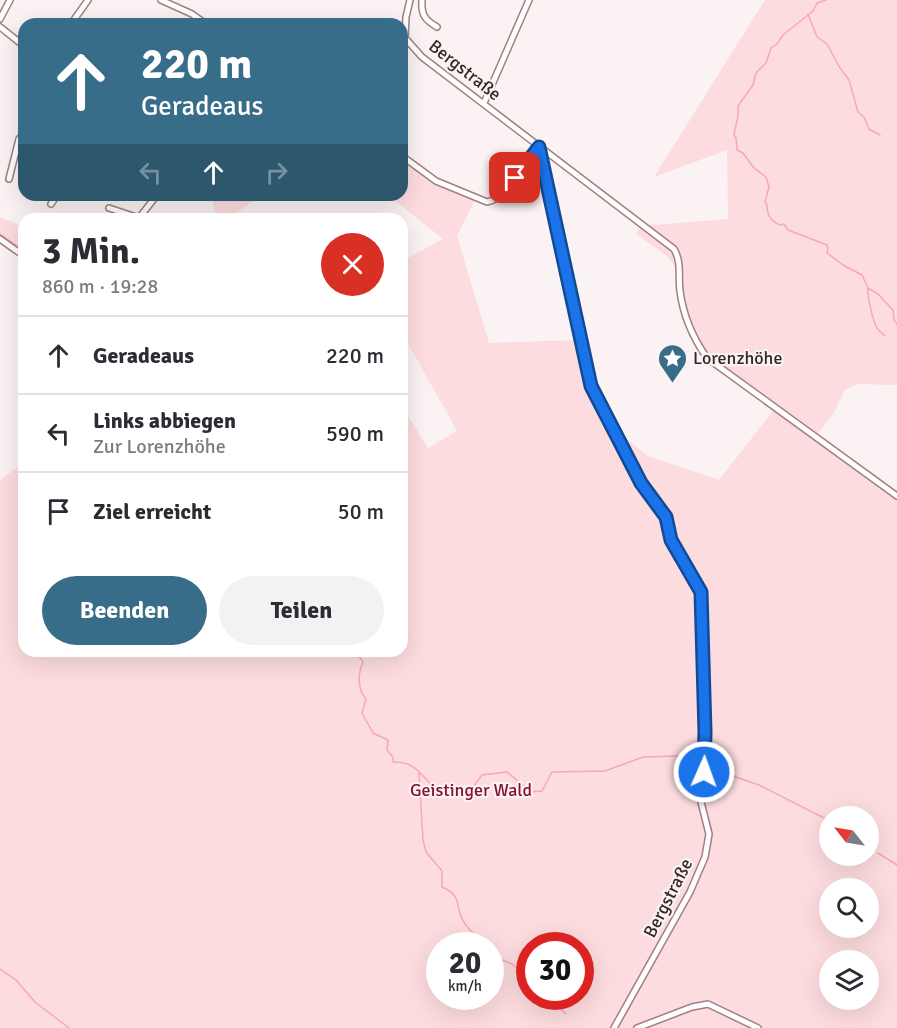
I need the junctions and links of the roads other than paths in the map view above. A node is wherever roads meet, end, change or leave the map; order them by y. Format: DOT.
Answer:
graph roads {
  1 [pos="10,0"];
  2 [pos="88,0"];
  3 [pos="161,0"];
  4 [pos="410,0"];
  5 [pos="422,0"];
  6 [pos="529,0"];
  7 [pos="75,18"];
  8 [pos="198,18"];
  9 [pos="407,18"];
  10 [pos="0,20"];
  11 [pos="0,27"];
  12 [pos="438,27"];
  13 [pos="18,41"];
  14 [pos="408,43"];
  15 [pos="484,103"];
  16 [pos="18,143"];
  17 [pos="539,147"];
  18 [pos="408,160"];
  19 [pos="9,179"];
  20 [pos="53,201"];
  21 [pos="51,204"];
  22 [pos="109,208"];
  23 [pos="124,213"];
  24 [pos="0,238"];
  25 [pos="18,252"];
  26 [pos="897,496"];
  27 [pos="615,1028"];
  28 [pos="637,1028"];
  29 [pos="758,1028"];
  1 -- 10 [label="street"];
  2 -- 7 [label="street"];
  3 -- 8 [label="street"];
  4 -- 9 [label="street, Bergstraße"];
  5 -- 12 [label="street, Bergstraße"];
  6 -- 15 [label="street"];
  11 -- 13 [label="street"];
  14 -- 15 [label="street, Bergstraße"];
  15 -- 17 [label="street, Bergstraße"];
  16 -- 19 [label="street"];
  17 -- 18 [label="street"];
  17 -- 26 [label="street, Bergstraße"];
  17 -- 27 [label="street, Bergstraße"];
  20 -- 21 [label="street"];
  22 -- 23 [label="street"];
  24 -- 25 [label="street"];
  28 -- 29 [label="street"];
}
